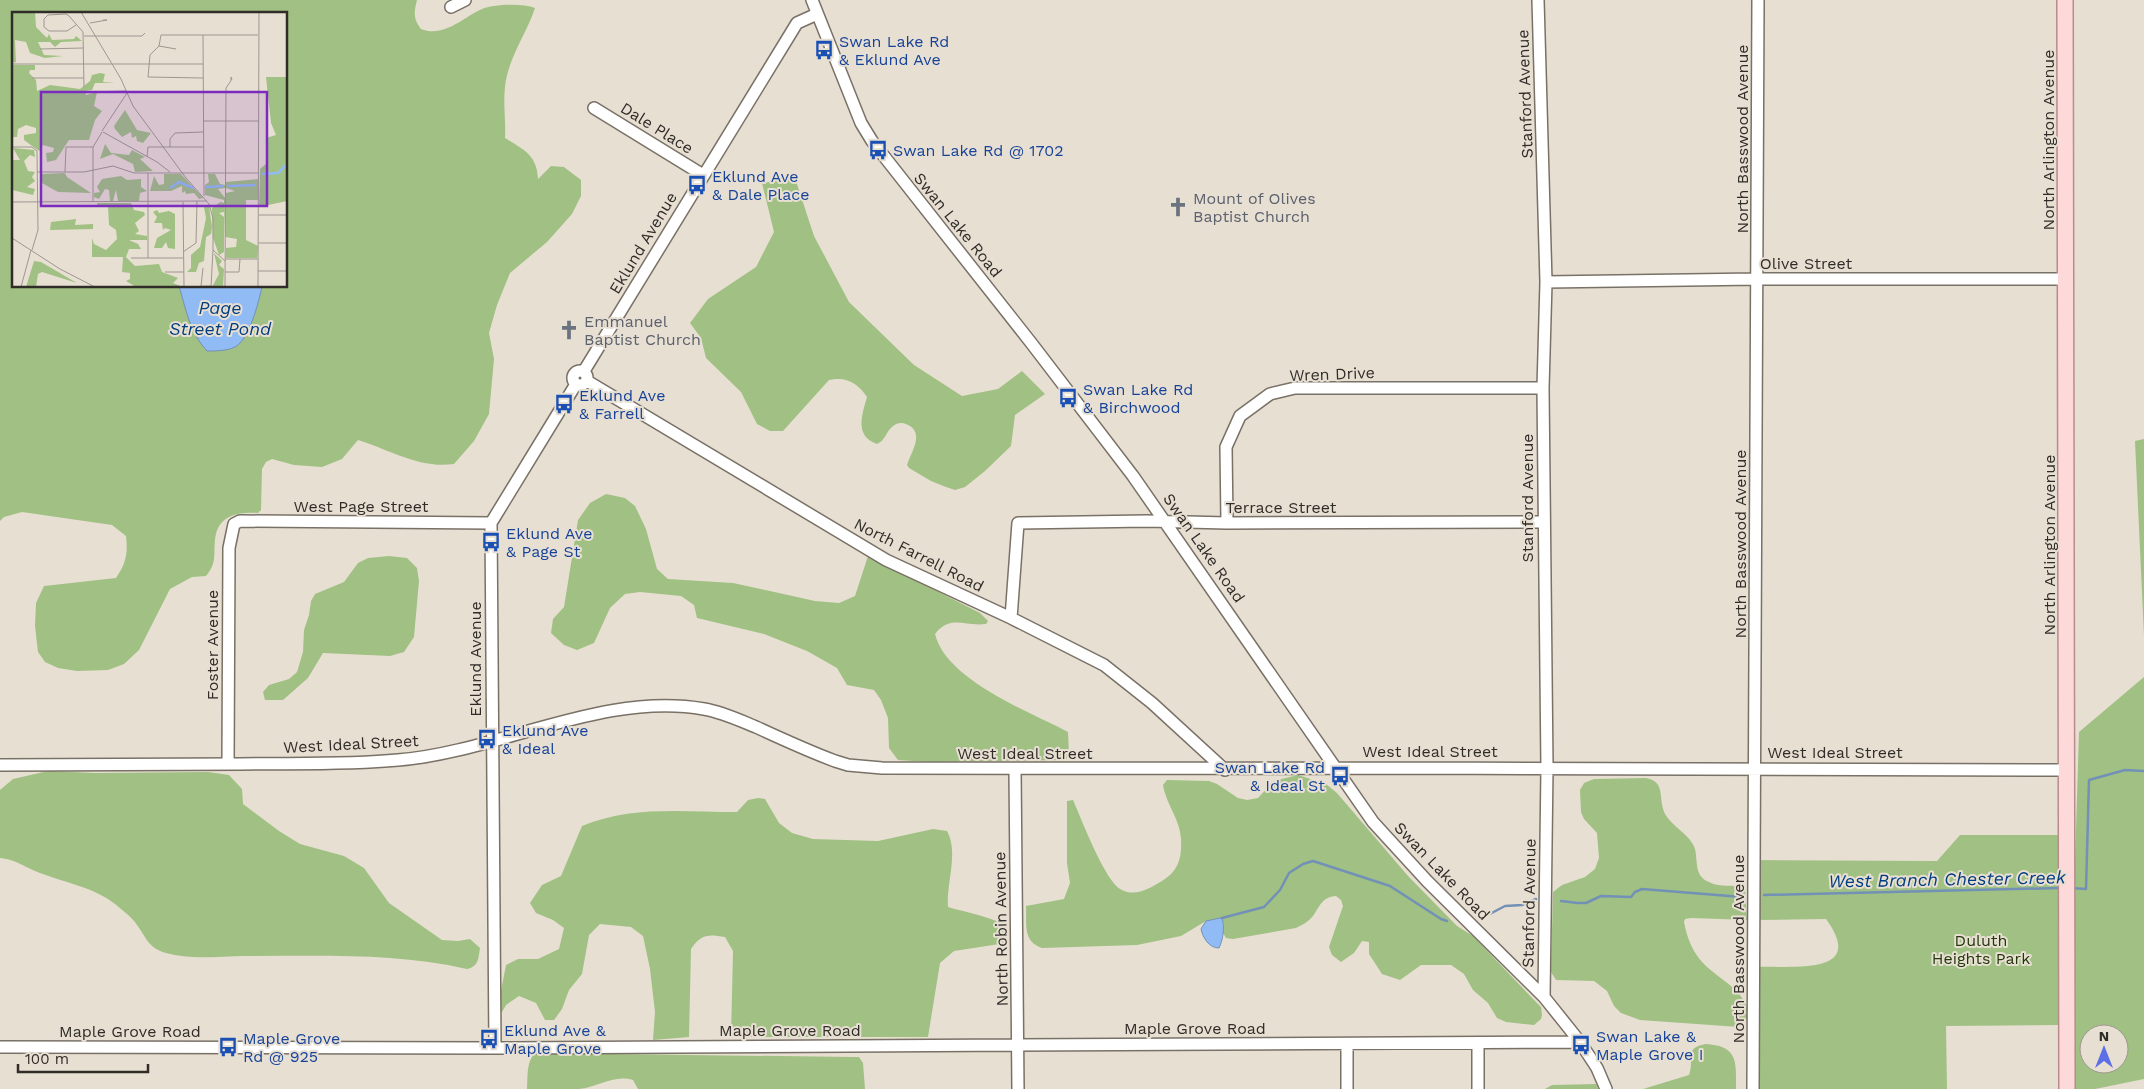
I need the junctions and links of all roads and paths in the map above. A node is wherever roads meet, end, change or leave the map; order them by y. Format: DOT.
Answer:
graph roads {
  1 [pos="465,0"];
  2 [pos="812,0"];
  3 [pos="1538,0"];
  4 [pos="1758,0"];
  5 [pos="2066,0"];
  6 [pos="451,7"];
  7 [pos="817,14"];
  8 [pos="594,108"];
  9 [pos="703,175"];
  10 [pos="1757,279"];
  11 [pos="2066,279"];
  12 [pos="1546,282"];
  13 [pos="582,379"];
  14 [pos="1543,388"];
  15 [pos="1165,521"];
  16 [pos="1544,522"];
  17 [pos="491,523"];
  18 [pos="1227,524"];
  19 [pos="232,526"];
  20 [pos="1011,618"];
  21 [pos="492,742"];
  22 [pos="228,764"];
  23 [pos="0,765"];
  24 [pos="1334,767"];
  25 [pos="1547,768"];
  26 [pos="1756,768"];
  27 [pos="1015,769"];
  28 [pos="1225,770"];
  29 [pos="2067,770"];
  30 [pos="1544,997"];
  31 [pos="1580,1042"];
  32 [pos="1478,1043"];
  33 [pos="1347,1044"];
  34 [pos="1018,1045"];
  35 [pos="0,1047"];
  36 [pos="495,1048"];
  37 [pos="1018,1089"];
  38 [pos="1347,1089"];
  39 [pos="1478,1089"];
  40 [pos="1606,1089"];
  41 [pos="1753,1089"];
  42 [pos="2068,1089"];
  1 -- 6 [label="street"];
  2 -- 7 [label="street, Swan Lake Road"];
  3 -- 12 [label="street, Stanford Avenue"];
  4 -- 10 [label="street, North Basswood Avenue"];
  5 -- 11 [label="main road, North Arlington Avenue"];
  7 -- 9 [label="street, Eklund Avenue"];
  7 -- 15 [label="street, Swan Lake Road"];
  8 -- 9 [label="street, Dale Place"];
  9 -- 13 [label="street, Eklund Avenue"];
  10 -- 11 [label="street, Olive Street"];
  10 -- 12 [label="street, Olive Street"];
  10 -- 26 [label="street, North Basswood Avenue"];
  11 -- 29 [label="main road, North Arlington Avenue"];
  12 -- 14 [label="street, Stanford Avenue"];
  13 -- 17 [label="street, Eklund Avenue"];
  13 -- 20 [label="street, North Farrell Road"];
  14 -- 16 [label="street, Stanford Avenue"];
  14 -- 18 [label="street, Wren Drive"];
  15 -- 18 [label="street, Terrace Street"];
  15 -- 20 [label="street, Terrace Street"];
  15 -- 24 [label="street, Swan Lake Road"];
  16 -- 18 [label="street, Terrace Street"];
  16 -- 25 [label="street, Stanford Avenue"];
  17 -- 19 [label="street, West Page Street"];
  17 -- 21 [label="street, Eklund Avenue"];
  19 -- 22 [label="street, Foster Avenue"];
  20 -- 28 [label="street, North Farrell Road"];
  21 -- 22 [label="street, West Ideal Street"];
  21 -- 27 [label="street, West Ideal Street"];
  21 -- 36 [label="street, Eklund Avenue"];
  22 -- 23 [label="street, West Ideal Street"];
  24 -- 25 [label="street, West Ideal Street"];
  24 -- 28 [label="street, West Ideal Street"];
  24 -- 30 [label="street, Swan Lake Road"];
  25 -- 26 [label="street, West Ideal Street"];
  25 -- 30 [label="street, Stanford Avenue"];
  26 -- 29 [label="street, West Ideal Street"];
  26 -- 41 [label="street, North Basswood Avenue"];
  27 -- 28 [label="street, West Ideal Street"];
  27 -- 34 [label="street, North Robin Avenue"];
  29 -- 42 [label="main road, North Arlington Avenue"];
  30 -- 31 [label="street, Swan Lake Road"];
  31 -- 32 [label="street, Maple Grove Road"];
  31 -- 40 [label="street, Swan Lake Road"];
  32 -- 33 [label="street, Maple Grove Road"];
  32 -- 39 [label="street"];
  33 -- 34 [label="street, Maple Grove Road"];
  33 -- 38 [label="street"];
  34 -- 36 [label="street, Maple Grove Road"];
  34 -- 37 [label="street, North Robin Avenue"];
  35 -- 36 [label="street, Maple Grove Road"];
}
